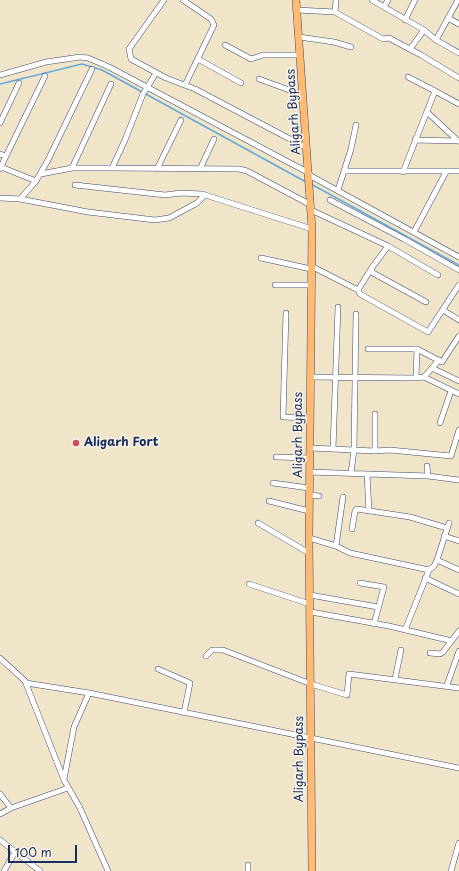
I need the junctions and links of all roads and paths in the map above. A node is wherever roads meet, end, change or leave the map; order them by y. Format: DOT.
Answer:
graph roads {
  1 [pos="164,0"];
  2 [pos="183,0"];
  3 [pos="296,0"];
  4 [pos="336,0"];
  5 [pos="372,0"];
  6 [pos="388,0"];
  7 [pos="415,0"];
  8 [pos="458,0"];
  9 [pos="384,7"];
  10 [pos="297,10"];
  11 [pos="335,12"];
  12 [pos="448,18"];
  13 [pos="405,20"];
  14 [pos="459,24"];
  15 [pos="424,30"];
  16 [pos="299,38"];
  17 [pos="436,40"];
  18 [pos="225,45"];
  19 [pos="351,47"];
  20 [pos="410,50"];
  21 [pos="459,53"];
  22 [pos="300,55"];
  23 [pos="198,58"];
  24 [pos="92,69"];
  25 [pos="156,73"];
  26 [pos="0,75"];
  27 [pos="45,76"];
  28 [pos="408,77"];
  29 [pos="459,78"];
  30 [pos="259,79"];
  31 [pos="19,83"];
  32 [pos="241,83"];
  33 [pos="111,84"];
  34 [pos="185,85"];
  35 [pos="145,90"];
  36 [pos="435,91"];
  37 [pos="303,95"];
  38 [pos="459,104"];
  39 [pos="427,112"];
  40 [pos="182,120"];
  41 [pos="0,123"];
  42 [pos="356,125"];
  43 [pos="214,139"];
  44 [pos="415,140"];
  45 [pos="459,141"];
  46 [pos="307,148"];
  47 [pos="0,154"];
  48 [pos="6,156"];
  49 [pos="0,168"];
  50 [pos="72,168"];
  51 [pos="112,168"];
  52 [pos="157,169"];
  53 [pos="200,169"];
  54 [pos="344,171"];
  55 [pos="459,171"];
  56 [pos="403,172"];
  57 [pos="446,172"];
  58 [pos="41,174"];
  59 [pos="309,176"];
  60 [pos="36,181"];
  61 [pos="75,185"];
  62 [pos="338,190"];
  63 [pos="205,195"];
  64 [pos="0,198"];
  65 [pos="20,199"];
  66 [pos="330,200"];
  67 [pos="311,207"];
  68 [pos="312,229"];
  69 [pos="414,232"];
  70 [pos="388,246"];
  71 [pos="459,257"];
  72 [pos="261,258"];
  73 [pos="311,268"];
  74 [pos="371,269"];
  75 [pos="459,270"];
  76 [pos="438,275"];
  77 [pos="275,285"];
  78 [pos="311,285"];
  79 [pos="459,286"];
  80 [pos="358,290"];
  81 [pos="426,302"];
  82 [pos="338,307"];
  83 [pos="443,310"];
  84 [pos="286,313"];
  85 [pos="356,314"];
  86 [pos="459,320"];
  87 [pos="459,336"];
  88 [pos="368,349"];
  89 [pos="416,349"];
  90 [pos="439,360"];
  91 [pos="432,368"];
  92 [pos="310,376"];
  93 [pos="336,377"];
  94 [pos="355,377"];
  95 [pos="424,377"];
  96 [pos="416,378"];
  97 [pos="459,381"];
  98 [pos="451,391"];
  99 [pos="459,394"];
  100 [pos="375,414"];
  101 [pos="310,418"];
  102 [pos="440,424"];
  103 [pos="459,430"];
  104 [pos="310,448"];
  105 [pos="333,449"];
  106 [pos="354,450"];
  107 [pos="375,451"];
  108 [pos="276,458"];
  109 [pos="310,458"];
  110 [pos="427,466"];
  111 [pos="310,472"];
  112 [pos="351,472"];
  113 [pos="367,474"];
  114 [pos="428,476"];
  115 [pos="459,480"];
  116 [pos="273,483"];
  117 [pos="309,491"];
  118 [pos="319,496"];
  119 [pos="343,497"];
  120 [pos="270,501"];
  121 [pos="309,511"];
  122 [pos="369,511"];
  123 [pos="258,522"];
  124 [pos="352,530"];
  125 [pos="444,536"];
  126 [pos="309,538"];
  127 [pos="459,541"];
  128 [pos="336,546"];
  129 [pos="309,553"];
  130 [pos="437,560"];
  131 [pos="429,570"];
  132 [pos="459,570"];
  133 [pos="425,578"];
  134 [pos="360,583"];
  135 [pos="249,584"];
  136 [pos="459,594"];
  137 [pos="310,595"];
  138 [pos="378,607"];
  139 [pos="310,608"];
  140 [pos="374,624"];
  141 [pos="405,630"];
  142 [pos="459,631"];
  143 [pos="452,641"];
  144 [pos="401,650"];
  145 [pos="459,651"];
  146 [pos="430,653"];
  147 [pos="206,656"];
  148 [pos="0,658"];
  149 [pos="158,669"];
  150 [pos="395,679"];
  151 [pos="26,683"];
  152 [pos="310,684"];
  153 [pos="447,685"];
  154 [pos="459,688"];
  155 [pos="89,693"];
  156 [pos="184,713"];
  157 [pos="311,737"];
  158 [pos="459,768"];
  159 [pos="64,780"];
  160 [pos="68,788"];
  161 [pos="0,794"];
  162 [pos="11,808"];
  163 [pos="0,814"];
  164 [pos="0,840"];
  165 [pos="459,844"];
  166 [pos="15,852"];
  167 [pos="248,865"];
  168 [pos="4,871"];
  169 [pos="40,871"];
  170 [pos="108,871"];
  171 [pos="248,871"];
  172 [pos="312,871"];
  173 [pos="451,871"];
  1 -- 25 [label="street"];
  2 -- 23 [label="street"];
  3 -- 10 [label="main road, Aligarh Bypass"];
  4 -- 11 [label="street"];
  5 -- 9 [label="street"];
  6 -- 9 [label="street"];
  7 -- 13 [label="street"];
  8 -- 12 [label="street"];
  9 -- 13 [label="street"];
  10 -- 11 [label="street"];
  10 -- 16 [label="main road, Aligarh Bypass"];
  11 -- 20 [label="street"];
  12 -- 14 [label="street"];
  12 -- 17 [label="street"];
  13 -- 15 [label="street"];
  15 -- 17 [label="street"];
  15 -- 20 [label="street"];
  16 -- 19 [label="street"];
  16 -- 22 [label="main road, Aligarh Bypass"];
  17 -- 21 [label="street"];
  18 -- 22 [label="street"];
  20 -- 29 [label="street"];
  22 -- 37 [label="main road, Aligarh Bypass"];
  23 -- 32 [label="street"];
  23 -- 34 [label="street"];
  24 -- 58 [label="street"];
  25 -- 34 [label="street"];
  25 -- 35 [label="street"];
  26 -- 35 [label="street"];
  27 -- 48 [label="street"];
  28 -- 36 [label="street"];
  30 -- 37 [label="street"];
  31 -- 41 [label="street"];
  33 -- 50 [label="street"];
  34 -- 46 [label="street"];
  35 -- 51 [label="street"];
  35 -- 59 [label="street"];
  36 -- 38 [label="street"];
  36 -- 39 [label="street"];
  37 -- 46 [label="main road, Aligarh Bypass"];
  39 -- 44 [label="street"];
  39 -- 45 [label="street"];
  40 -- 52 [label="street"];
  42 -- 54 [label="street"];
  43 -- 53 [label="street"];
  44 -- 45 [label="street"];
  44 -- 56 [label="street"];
  46 -- 59 [label="main road, Aligarh Bypass"];
  47 -- 48 [label="street"];
  48 -- 49 [label="street"];
  49 -- 60 [label="street"];
  50 -- 51 [label="street"];
  50 -- 58 [label="street"];
  51 -- 52 [label="street"];
  52 -- 53 [label="street"];
  53 -- 67 [label="street"];
  54 -- 56 [label="street"];
  54 -- 62 [label="street"];
  55 -- 57 [label="street"];
  56 -- 57 [label="street"];
  57 -- 69 [label="street"];
  58 -- 60 [label="street"];
  59 -- 62 [label="street"];
  59 -- 67 [label="main road, Aligarh Bypass"];
  60 -- 65 [label="street"];
  61 -- 63 [label="street"];
  62 -- 69 [label="street"];
  63 -- 65 [label="street"];
  63 -- 68 [label="street"];
  64 -- 65 [label="street"];
  66 -- 75 [label="street"];
  67 -- 68 [label="main road, Aligarh Bypass"];
  67 -- 70 [label="street"];
  68 -- 73 [label="main road, Aligarh Bypass"];
  69 -- 71 [label="street"];
  70 -- 74 [label="street"];
  70 -- 76 [label="street"];
  72 -- 73 [label="street"];
  73 -- 78 [label="main road, Aligarh Bypass"];
  73 -- 80 [label="street"];
  74 -- 80 [label="street"];
  74 -- 81 [label="street"];
  77 -- 78 [label="street"];
  78 -- 92 [label="main road, Aligarh Bypass"];
  79 -- 83 [label="street"];
  80 -- 83 [label="street"];
  82 -- 93 [label="street"];
  83 -- 86 [label="street"];
  84 -- 101 [label="street"];
  85 -- 94 [label="street"];
  87 -- 90 [label="street"];
  88 -- 89 [label="street"];
  89 -- 90 [label="street"];
  89 -- 96 [label="street"];
  90 -- 91 [label="street"];
  91 -- 95 [label="street"];
  91 -- 97 [label="street"];
  92 -- 93 [label="street"];
  92 -- 101 [label="main road, Aligarh Bypass"];
  93 -- 94 [label="street"];
  93 -- 105 [label="street"];
  94 -- 96 [label="street"];
  94 -- 106 [label="street"];
  95 -- 96 [label="street"];
  95 -- 98 [label="street"];
  98 -- 99 [label="street"];
  98 -- 102 [label="street"];
  100 -- 107 [label="street"];
  101 -- 104 [label="main road, Aligarh Bypass"];
  103 -- 107 [label="street"];
  104 -- 105 [label="street"];
  104 -- 109 [label="main road, Aligarh Bypass"];
  105 -- 106 [label="street"];
  106 -- 107 [label="street"];
  106 -- 112 [label="street"];
  108 -- 109 [label="street"];
  109 -- 111 [label="main road, Aligarh Bypass"];
  110 -- 114 [label="street"];
  111 -- 112 [label="street"];
  111 -- 117 [label="main road, Aligarh Bypass"];
  112 -- 113 [label="street"];
  113 -- 114 [label="street"];
  113 -- 122 [label="street"];
  114 -- 115 [label="street"];
  116 -- 117 [label="street"];
  117 -- 118 [label="street"];
  117 -- 121 [label="main road, Aligarh Bypass"];
  119 -- 128 [label="street"];
  120 -- 121 [label="street"];
  121 -- 126 [label="main road, Aligarh Bypass"];
  122 -- 124 [label="street"];
  122 -- 125 [label="street"];
  123 -- 129 [label="street"];
  125 -- 127 [label="street"];
  125 -- 130 [label="street"];
  126 -- 128 [label="street"];
  126 -- 129 [label="main road, Aligarh Bypass"];
  128 -- 131 [label="street"];
  129 -- 137 [label="main road, Aligarh Bypass"];
  130 -- 131 [label="street"];
  130 -- 132 [label="street"];
  131 -- 133 [label="street"];
  133 -- 136 [label="street"];
  133 -- 141 [label="street"];
  134 -- 138 [label="street"];
  135 -- 139 [label="street"];
  137 -- 138 [label="street"];
  137 -- 139 [label="main road, Aligarh Bypass"];
  138 -- 140 [label="street"];
  139 -- 140 [label="street"];
  139 -- 152 [label="main road, Aligarh Bypass"];
  140 -- 141 [label="street"];
  141 -- 143 [label="street"];
  142 -- 143 [label="street"];
  143 -- 146 [label="street"];
  144 -- 150 [label="street"];
  145 -- 153 [label="street"];
  147 -- 152 [label="street"];
  148 -- 151 [label="street"];
  149 -- 156 [label="street"];
  150 -- 152 [label="street"];
  150 -- 153 [label="street"];
  151 -- 155 [label="street"];
  151 -- 159 [label="street"];
  152 -- 157 [label="main road, Aligarh Bypass"];
  153 -- 154 [label="street"];
  155 -- 156 [label="street"];
  155 -- 159 [label="street"];
  156 -- 157 [label="street"];
  157 -- 158 [label="street"];
  157 -- 172 [label="main road, Aligarh Bypass"];
  159 -- 160 [label="street"];
  160 -- 162 [label="street"];
  160 -- 170 [label="street"];
  161 -- 162 [label="street"];
  162 -- 163 [label="street"];
  164 -- 166 [label="street"];
  165 -- 173 [label="street"];
  166 -- 168 [label="street"];
  166 -- 169 [label="street"];
  167 -- 171 [label="street"];
}
